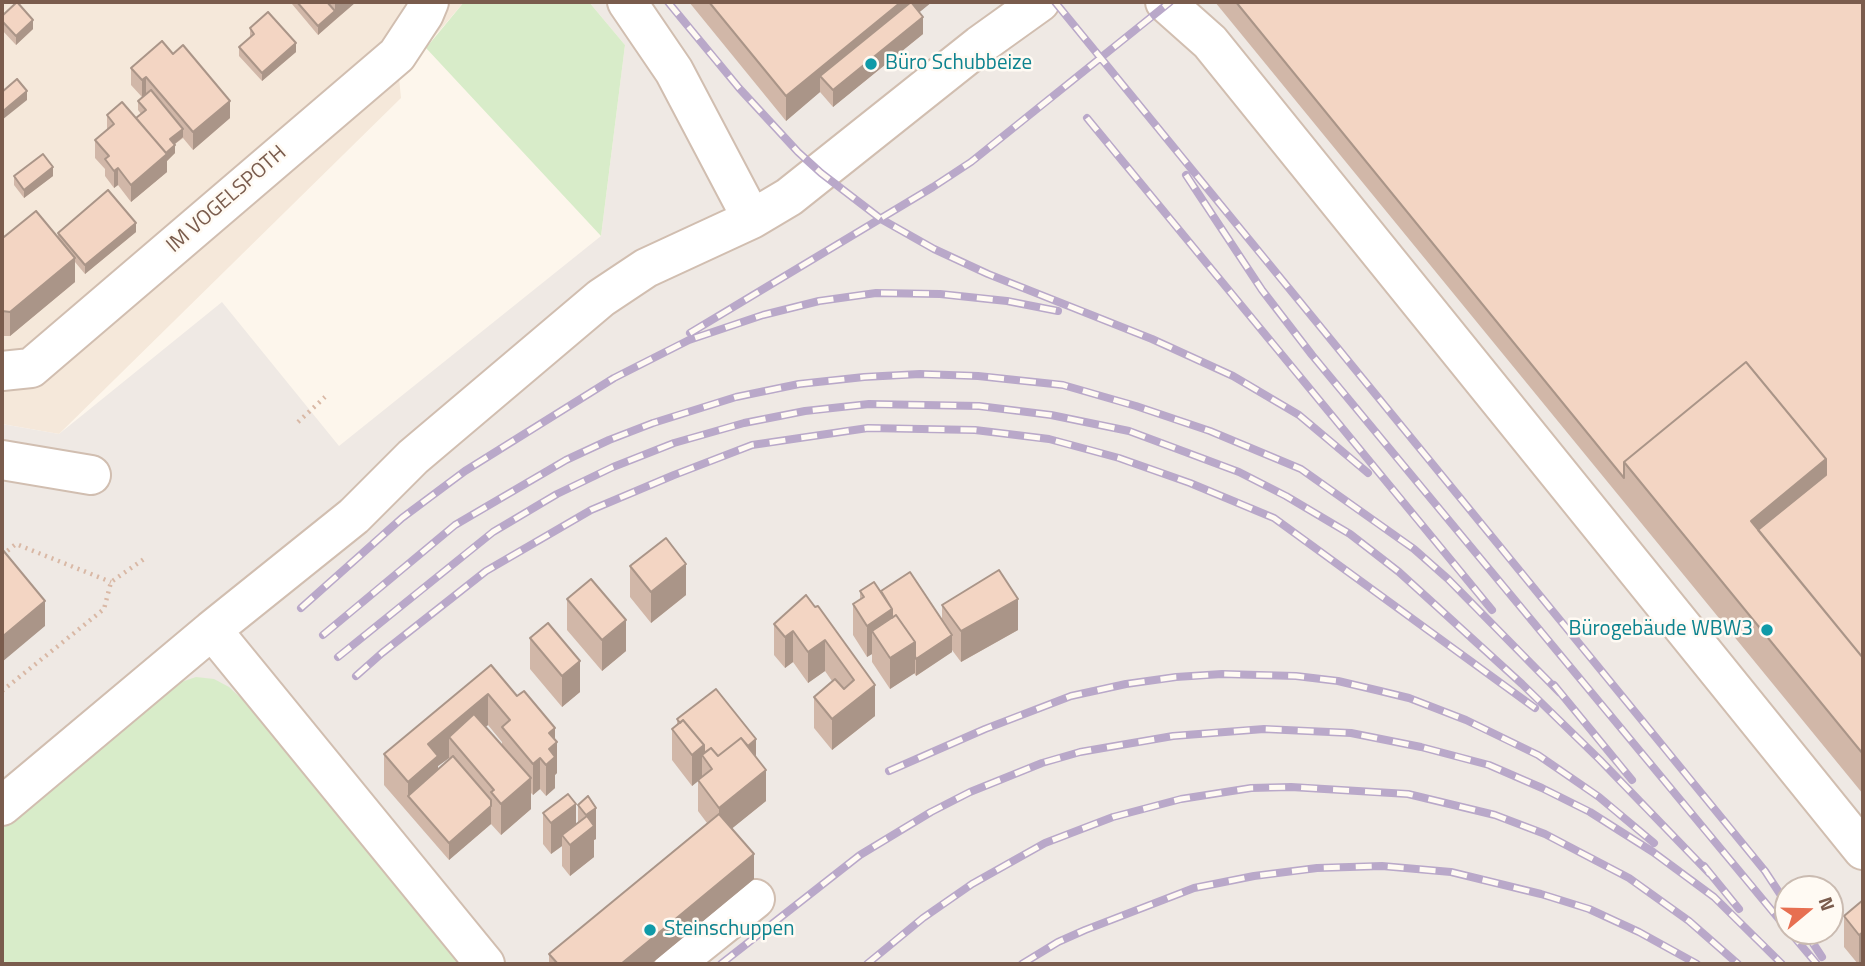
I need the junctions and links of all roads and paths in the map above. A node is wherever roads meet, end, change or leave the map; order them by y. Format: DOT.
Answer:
graph roads {
  1 [pos="429,2"];
  2 [pos="627,2"];
  3 [pos="1040,2"];
  4 [pos="1165,2"];
  5 [pos="752,219"];
  6 [pos="2,371"];
  7 [pos="325,397"];
  8 [pos="298,422"];
  9 [pos="2,460"];
  10 [pos="91,475"];
  11 [pos="2,555"];
  12 [pos="144,559"];
  13 [pos="111,582"];
  14 [pos="212,630"];
  15 [pos="2,691"];
  16 [pos="2,806"];
  17 [pos="1863,850"];
  18 [pos="755,899"];
  19 [pos="485,964"];
  20 [pos="674,964"];
  1 -- 6 [label="street, IM VOGELSPOTH"];
  2 -- 5 [label="street"];
  3 -- 5 [label="street"];
  4 -- 17 [label="street"];
  5 -- 14 [label="street"];
  7 -- 8 [label="path"];
  9 -- 10 [label="street"];
  11 -- 13 [label="path"];
  12 -- 13 [label="path"];
  13 -- 15 [label="path"];
  14 -- 16 [label="street"];
  14 -- 19 [label="street"];
  18 -- 20 [label="street"];
}
